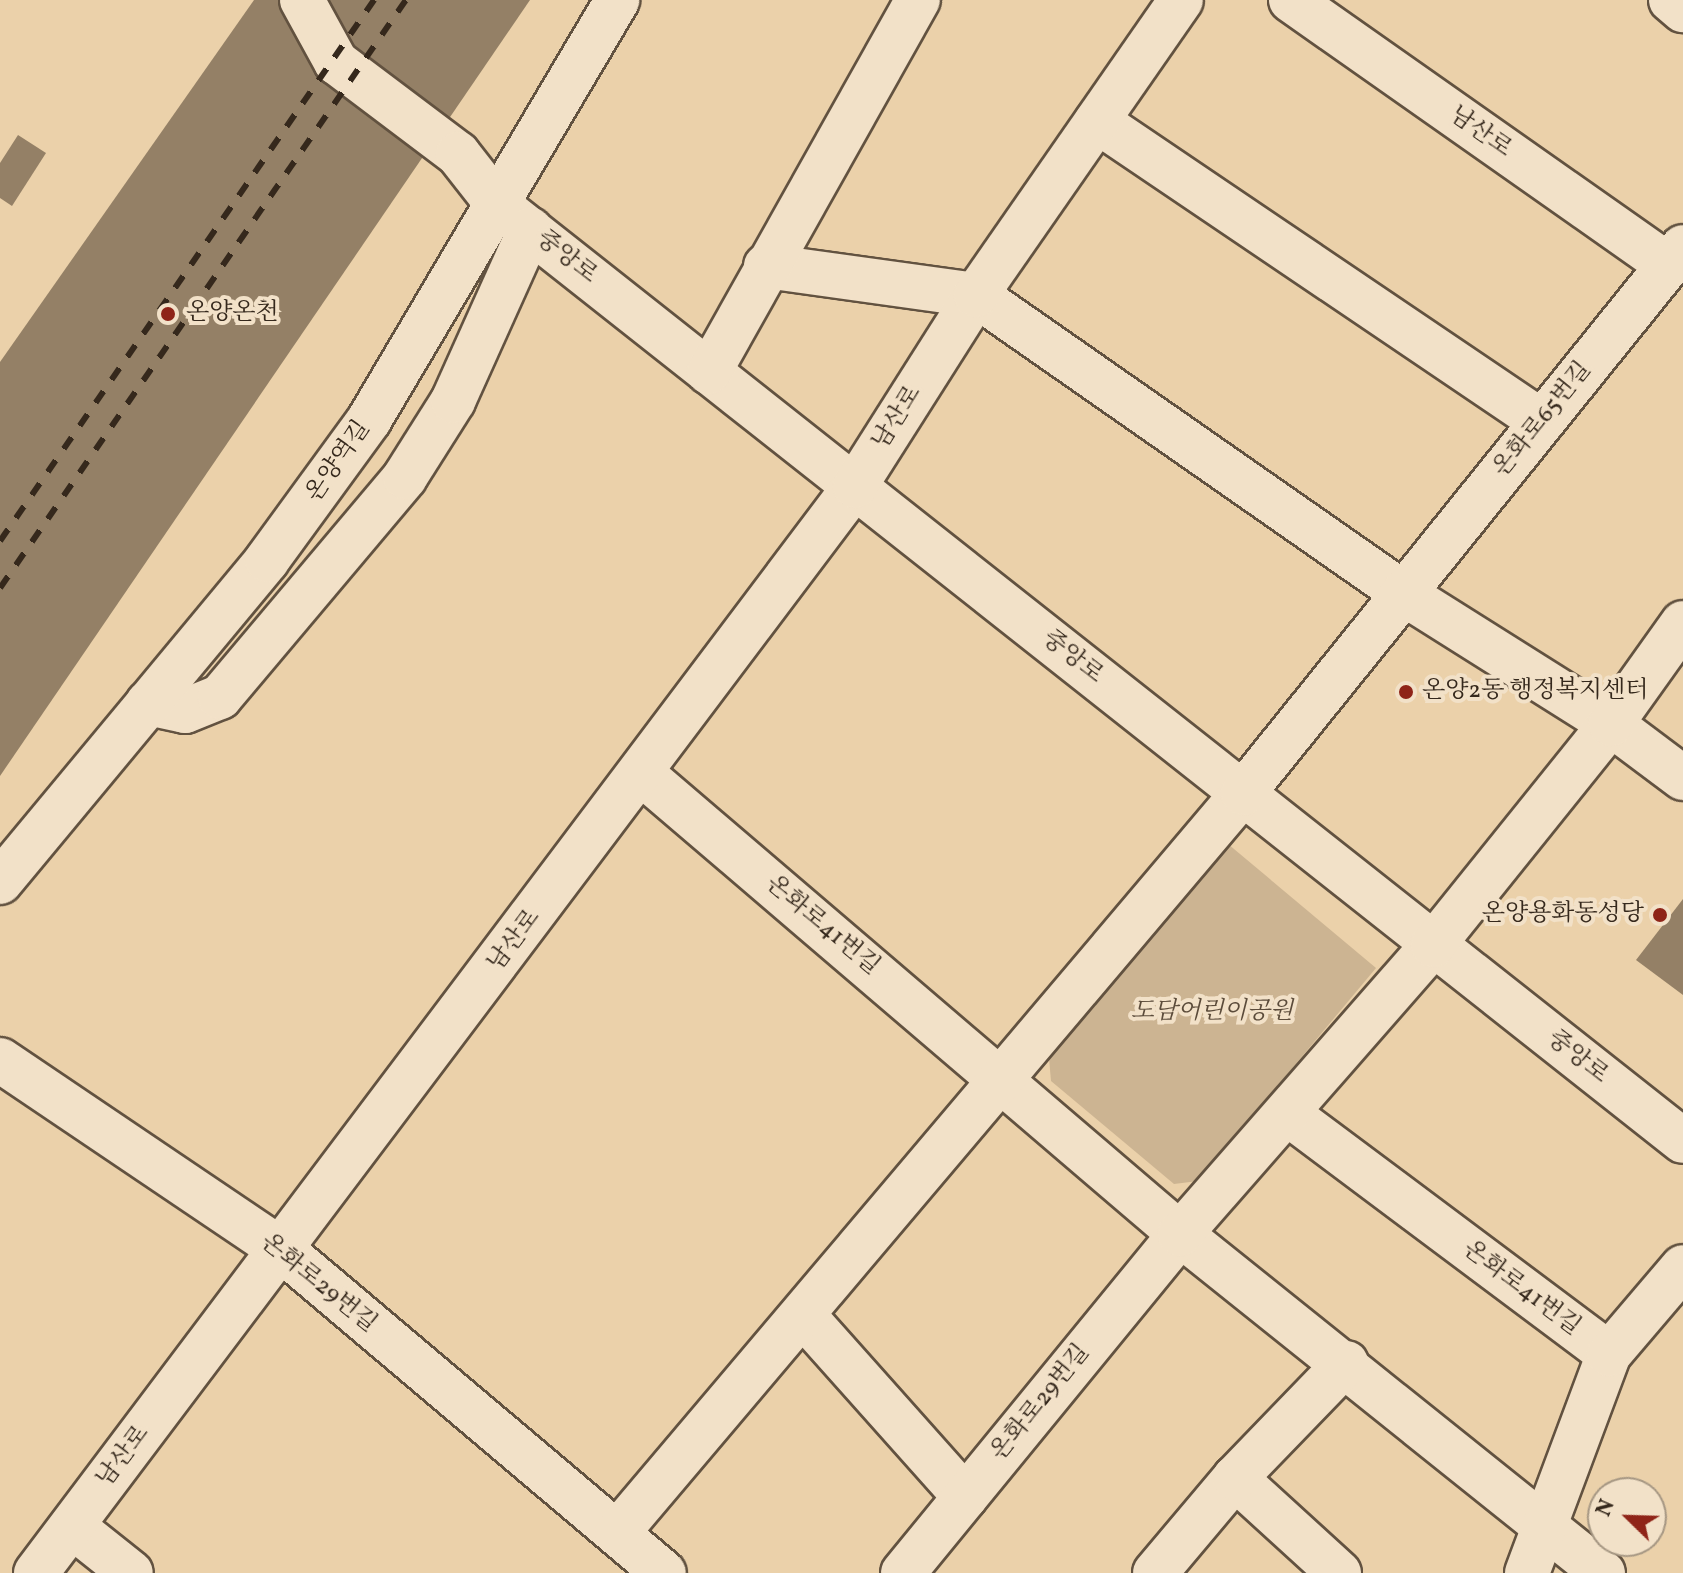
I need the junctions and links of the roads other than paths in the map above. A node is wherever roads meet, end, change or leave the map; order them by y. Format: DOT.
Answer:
graph roads {
  1 [pos="302,0"];
  2 [pos="617,0"];
  3 [pos="918,0"];
  4 [pos="1181,0"];
  5 [pos="1291,0"];
  6 [pos="1671,0"];
  7 [pos="1683,10"];
  8 [pos="1097,121"];
  9 [pos="514,218"];
  10 [pos="1676,256"];
  11 [pos="766,266"];
  12 [pos="976,295"];
  13 [pos="709,372"];
  14 [pos="1542,422"];
  15 [pos="855,486"];
  16 [pos="1403,593"];
  17 [pos="1683,623"];
  18 [pos="148,703"];
  19 [pos="1611,724"];
  20 [pos="641,773"];
  21 [pos="1683,778"];
  22 [pos="1243,793"];
  23 [pos="0,882"];
  24 [pos="1433,945"];
  25 [pos="0,1060"];
  26 [pos="1004,1080"];
  27 [pos="1287,1113"];
  28 [pos="1683,1141"];
  29 [pos="1180,1234"];
  30 [pos="282,1250"];
  31 [pos="1683,1267"];
  32 [pos="803,1315"];
  33 [pos="1609,1354"];
  34 [pos="1346,1363"];
  35 [pos="1235,1478"];
  36 [pos="965,1497"];
  37 [pos="72,1526"];
  38 [pos="1547,1527"];
  39 [pos="617,1533"];
  40 [pos="36,1573"];
  41 [pos="131,1573"];
  42 [pos="664,1573"];
  43 [pos="903,1573"];
  44 [pos="1155,1573"];
  45 [pos="1339,1573"];
  46 [pos="1527,1573"];
  47 [pos="1603,1573"];
  1 -- 9 [label="street, 중앙로"];
  2 -- 9 [label="street, 온양역길"];
  3 -- 11 [label="street"];
  4 -- 8 [label="street, 남산로"];
  5 -- 10 [label="street, 남산로"];
  6 -- 7 [label="street"];
  8 -- 12 [label="street, 남산로"];
  8 -- 14 [label="street"];
  9 -- 13 [label="street, 중앙로"];
  9 -- 18 [label="street, 온양역길"];
  9 -- 18 [label="street"];
  10 -- 14 [label="street, 온화로65번길"];
  11 -- 12 [label="street"];
  11 -- 13 [label="street"];
  12 -- 15 [label="street, 남산로"];
  12 -- 16 [label="street"];
  13 -- 15 [label="street, 중앙로"];
  14 -- 16 [label="street, 온화로65번길"];
  15 -- 20 [label="street, 남산로"];
  15 -- 22 [label="street, 중앙로"];
  16 -- 19 [label="street"];
  16 -- 22 [label="street, 온화로65번길"];
  17 -- 19 [label="street"];
  18 -- 23 [label="street, 온양역길"];
  19 -- 21 [label="street"];
  19 -- 24 [label="street"];
  20 -- 26 [label="street, 온화로41번길"];
  20 -- 30 [label="street, 남산로"];
  22 -- 24 [label="street, 중앙로"];
  22 -- 26 [label="street"];
  24 -- 27 [label="street"];
  24 -- 28 [label="street, 중앙로"];
  25 -- 30 [label="street, 온화로29번길"];
  26 -- 29 [label="street, 온화로41번길"];
  26 -- 32 [label="street"];
  27 -- 29 [label="street"];
  27 -- 33 [label="street, 온화로41번길"];
  29 -- 34 [label="street, 온화로41번길"];
  29 -- 36 [label="street, 온화로29번길"];
  30 -- 37 [label="street, 남산로"];
  30 -- 39 [label="street, 온화로29번길"];
  31 -- 33 [label="street"];
  32 -- 36 [label="street"];
  32 -- 39 [label="street"];
  33 -- 38 [label="street"];
  34 -- 35 [label="street"];
  34 -- 38 [label="street, 온화로41번길"];
  35 -- 44 [label="street"];
  35 -- 45 [label="street"];
  36 -- 43 [label="street, 온화로29번길"];
  37 -- 40 [label="street, 남산로"];
  37 -- 41 [label="street"];
  38 -- 46 [label="street"];
  38 -- 47 [label="street, 온화로41번길"];
  39 -- 42 [label="street, 온화로29번길"];
}
